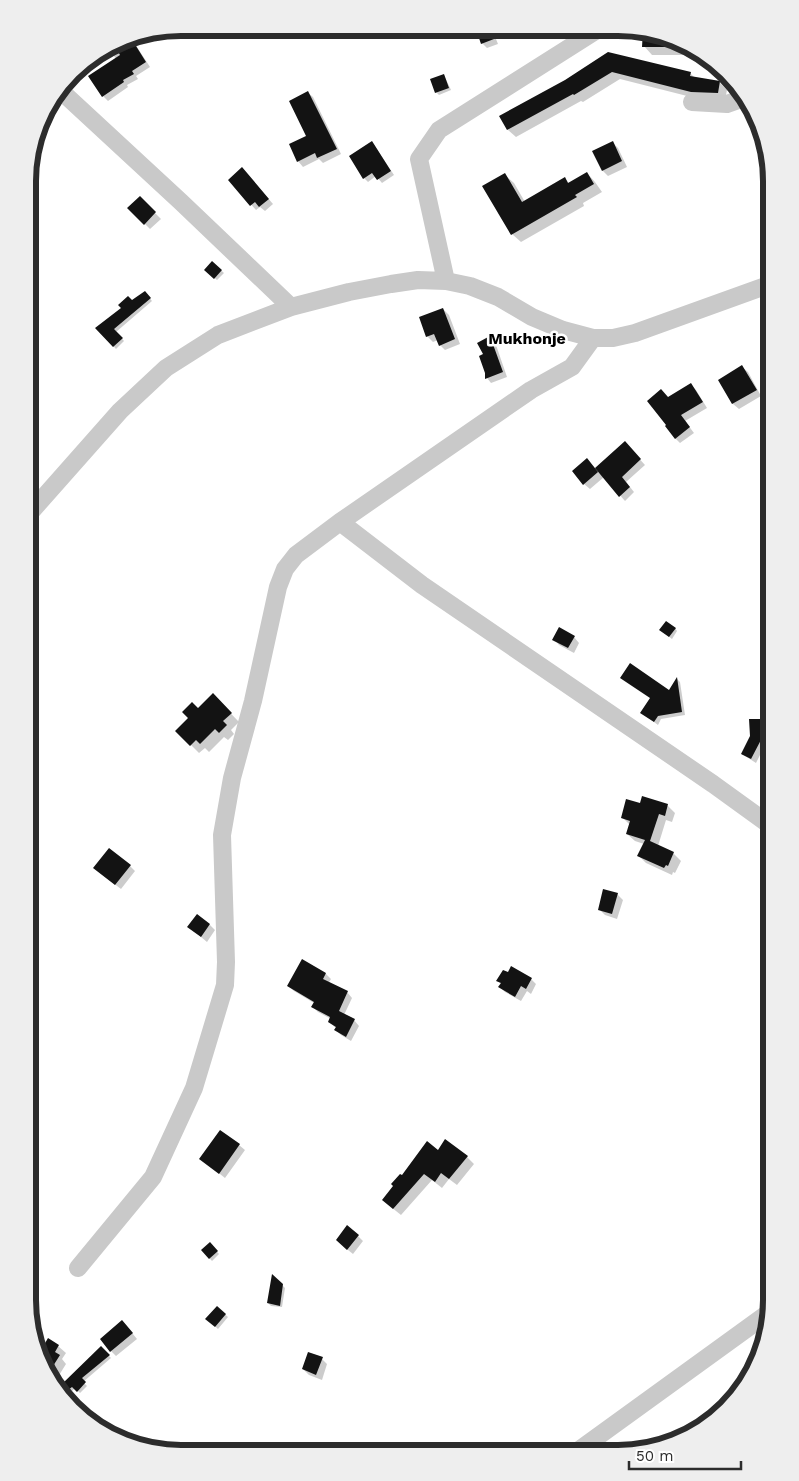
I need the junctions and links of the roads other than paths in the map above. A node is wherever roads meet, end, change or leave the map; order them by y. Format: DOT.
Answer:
graph roads {
  1 [pos="588,36"];
  2 [pos="65,95"];
  3 [pos="737,100"];
  4 [pos="692,102"];
  5 [pos="446,281"];
  6 [pos="763,287"];
  7 [pos="291,307"];
  8 [pos="594,338"];
  9 [pos="36,499"];
  10 [pos="340,522"];
  11 [pos="762,820"];
  12 [pos="78,1268"];
  13 [pos="761,1318"];
  14 [pos="586,1445"];
  1 -- 5 [label="street"];
  2 -- 7 [label="street"];
  3 -- 4 [label="street"];
  5 -- 7 [label="street"];
  5 -- 8 [label="street"];
  6 -- 8 [label="street"];
  7 -- 9 [label="street"];
  8 -- 10 [label="street"];
  10 -- 11 [label="street"];
  10 -- 12 [label="street"];
  13 -- 14 [label="street"];
}
